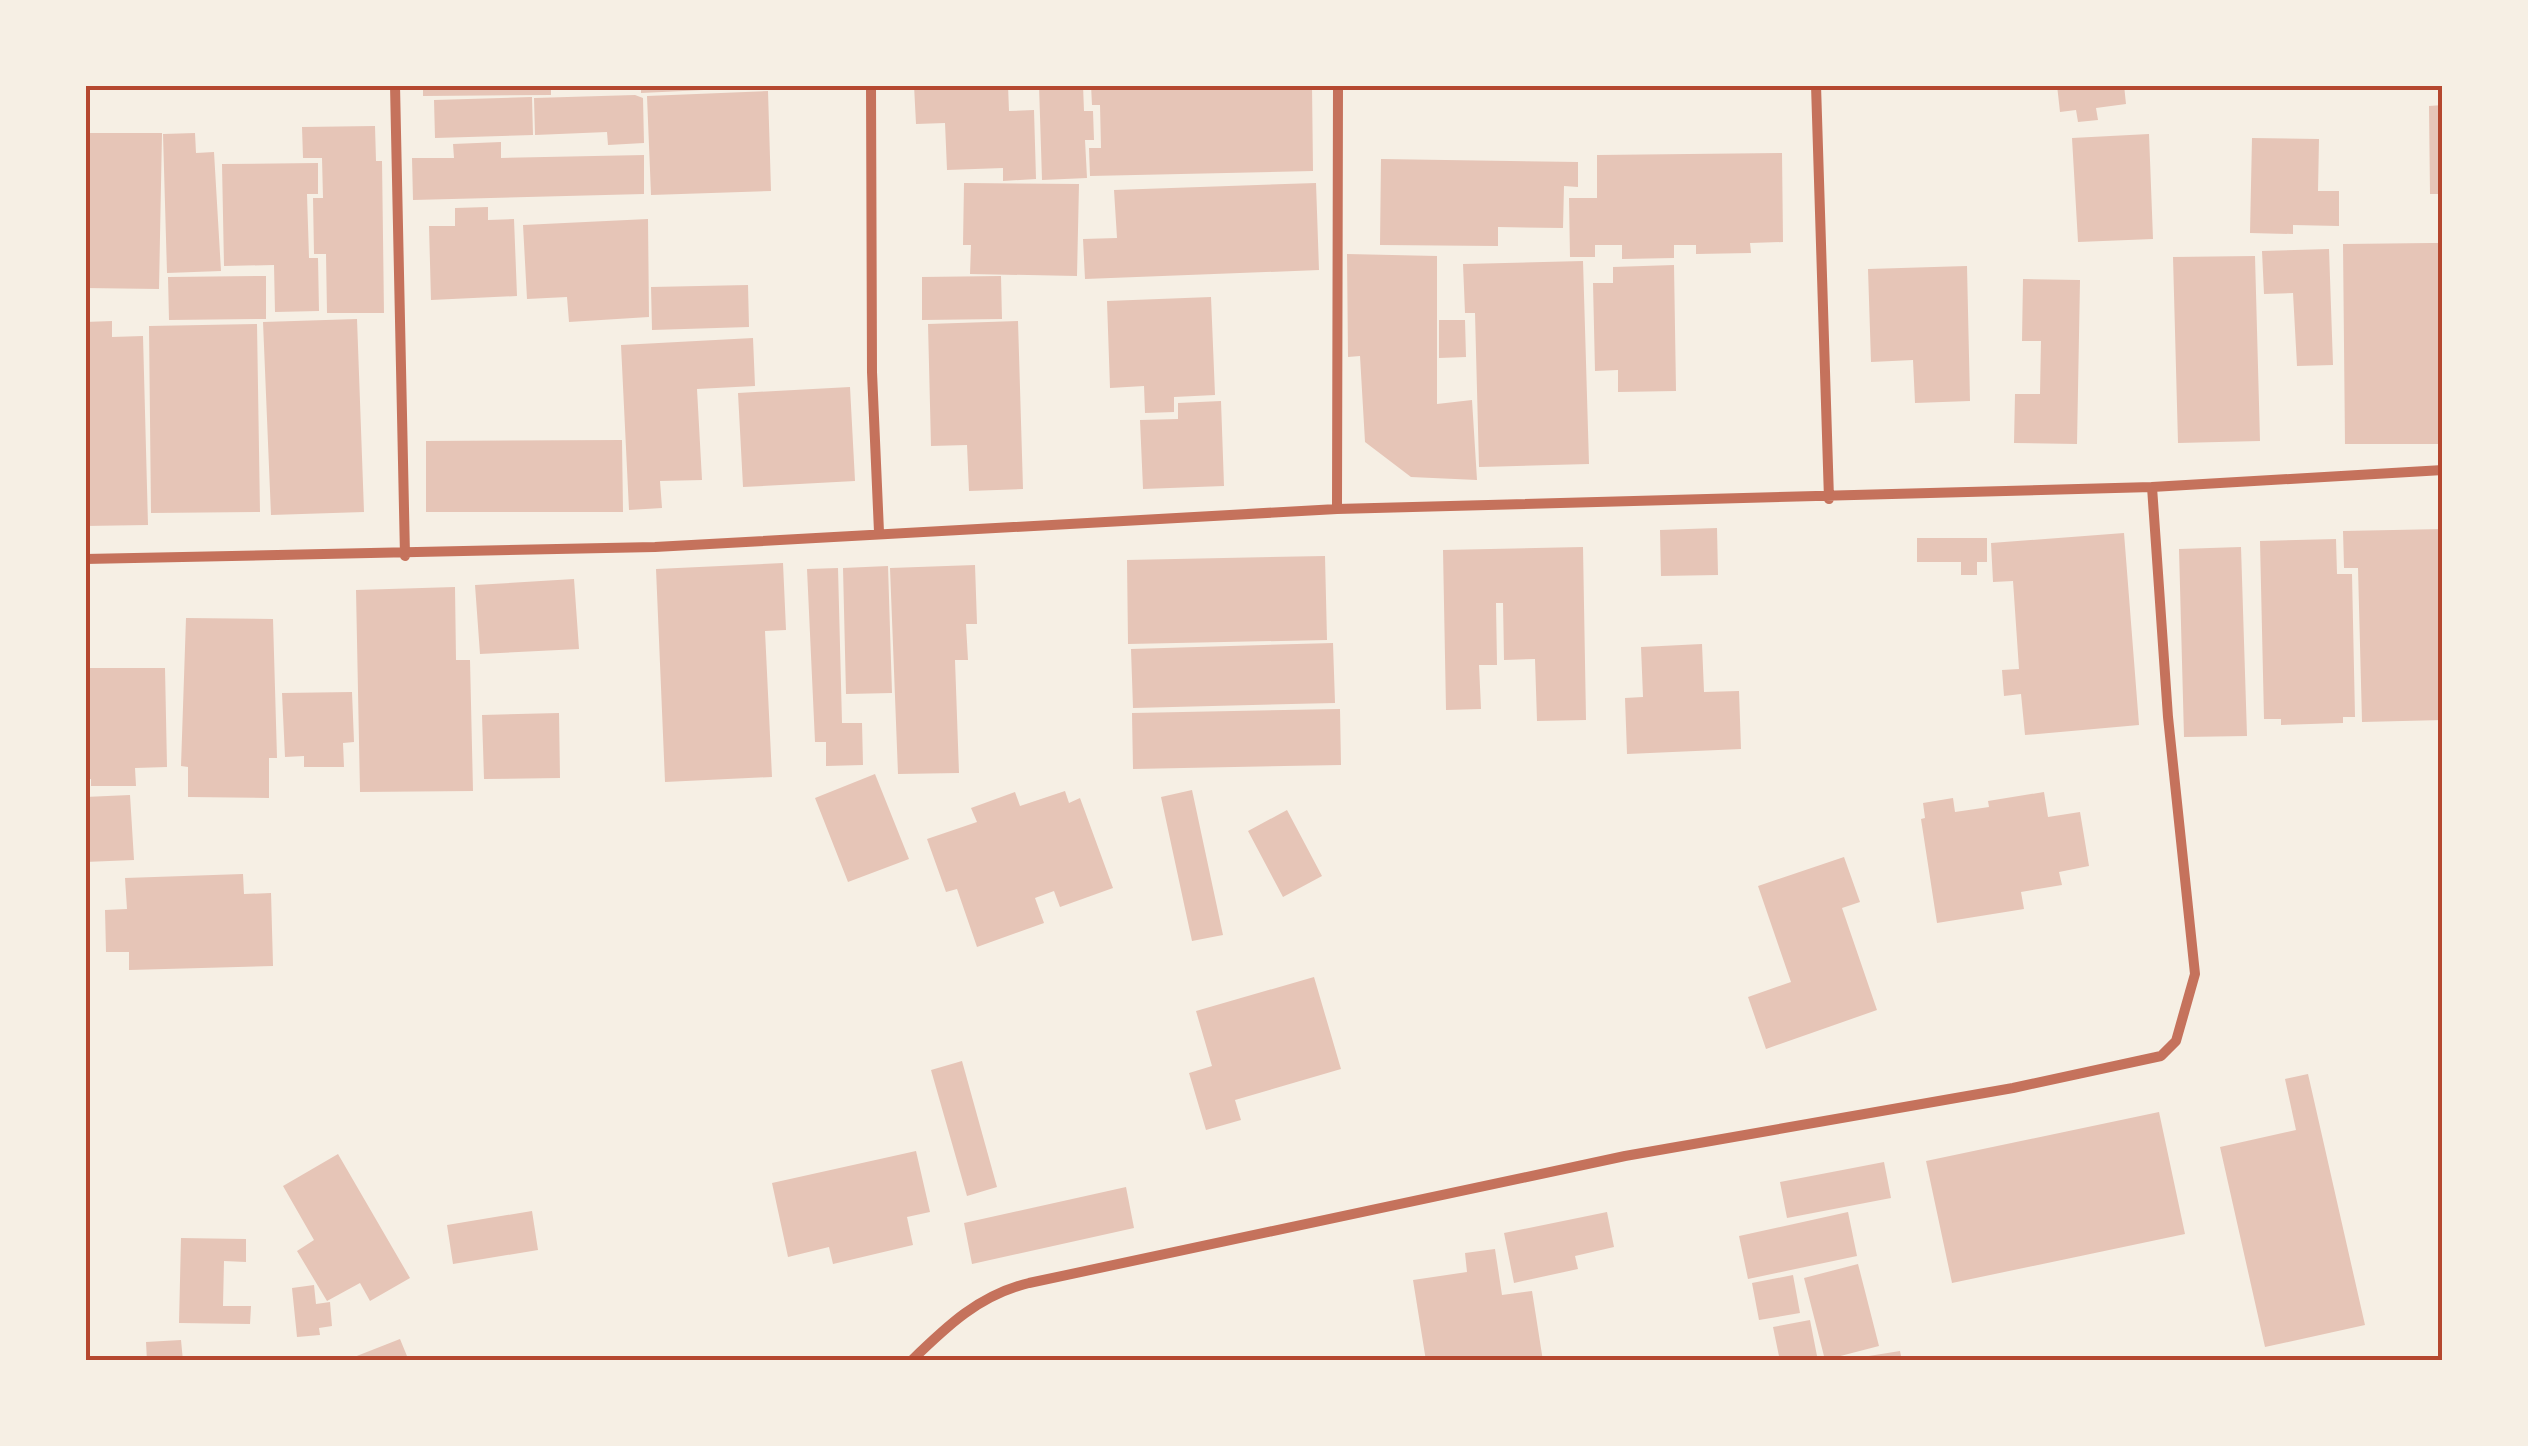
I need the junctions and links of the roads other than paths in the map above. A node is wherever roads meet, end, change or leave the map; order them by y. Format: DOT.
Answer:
graph roads {
  1 [pos="395,85"];
  2 [pos="871,85"];
  3 [pos="1338,85"];
  4 [pos="1816,85"];
  5 [pos="2443,470"];
  6 [pos="2152,488"];
  7 [pos="1829,499"];
  8 [pos="1337,509"];
  9 [pos="878,532"];
  10 [pos="405,556"];
  11 [pos="85,559"];
  12 [pos="911,1361"];
  1 -- 10 [label="street"];
  2 -- 9 [label="street"];
  3 -- 8 [label="street"];
  4 -- 7 [label="street"];
  5 -- 6 [label="street"];
  6 -- 7 [label="street"];
  6 -- 12 [label="street"];
  7 -- 8 [label="street"];
  8 -- 9 [label="street"];
  9 -- 10 [label="street"];
  10 -- 11 [label="street"];
}
